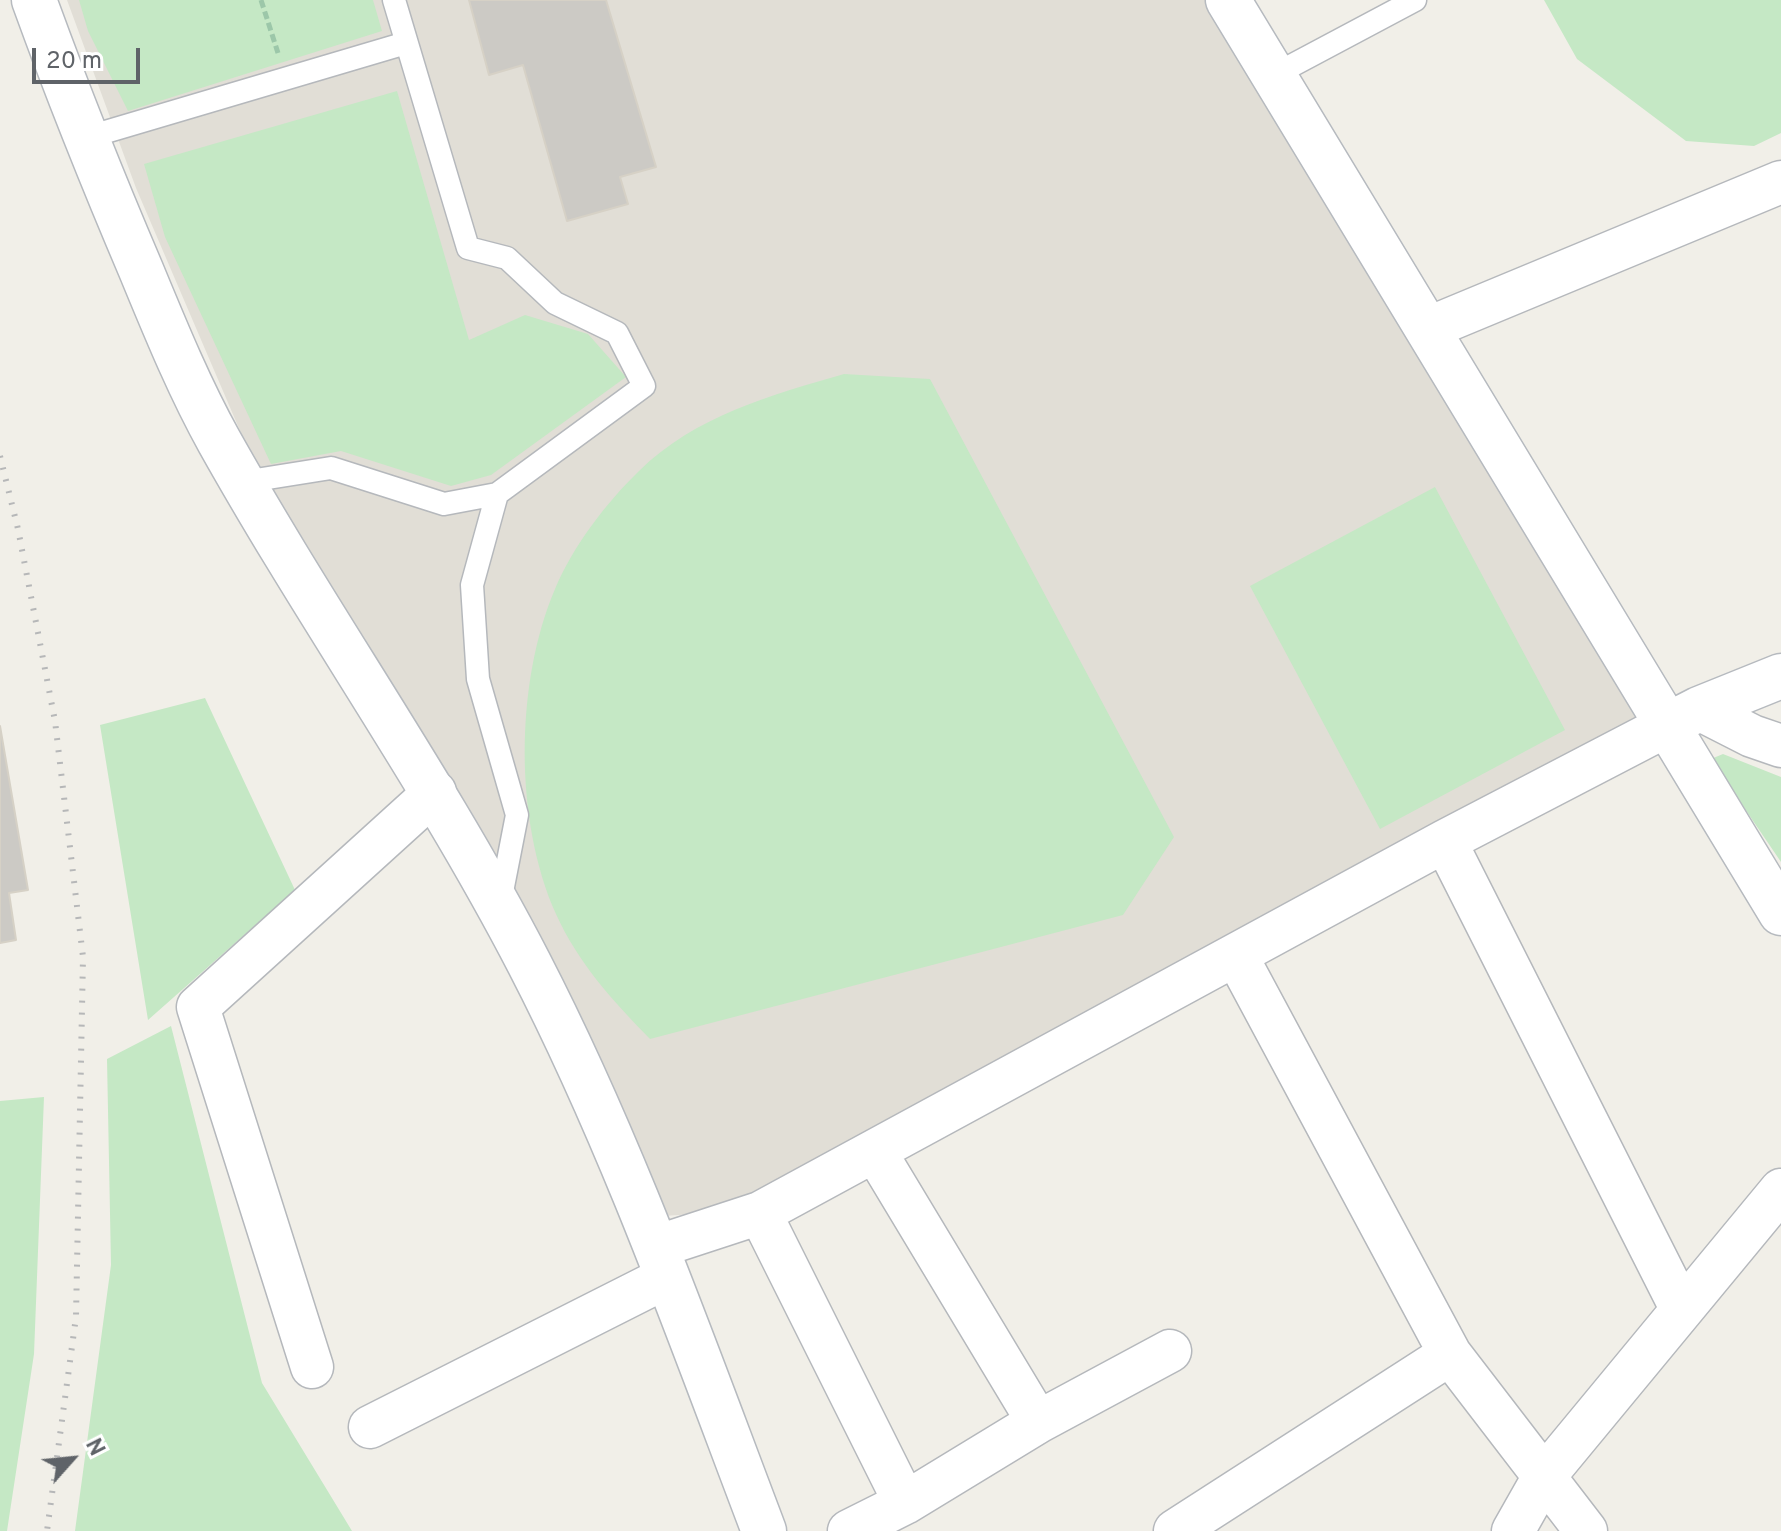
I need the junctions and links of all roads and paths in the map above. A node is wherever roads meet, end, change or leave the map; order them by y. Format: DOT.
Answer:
graph roads {
  1 [pos="34,0"];
  2 [pos="261,0"];
  3 [pos="394,0"];
  4 [pos="1228,0"];
  5 [pos="1415,0"];
  6 [pos="406,43"];
  7 [pos="1274,75"];
  8 [pos="286,76"];
  9 [pos="85,138"];
  10 [pos="1781,182"];
  11 [pos="1429,328"];
  12 [pos="243,482"];
  13 [pos="497,494"];
  14 [pos="1781,676"];
  15 [pos="1682,717"];
  16 [pos="1781,746"];
  17 [pos="435,792"];
  18 [pos="1445,841"];
  19 [pos="499,908"];
  20 [pos="1781,913"];
  21 [pos="1237,957"];
  22 [pos="876,1153"];
  23 [pos="1781,1190"];
  24 [pos="760,1213"];
  25 [pos="660,1263"];
  26 [pos="1681,1308"];
  27 [pos="1170,1351"];
  28 [pos="1450,1354"];
  29 [pos="312,1367"];
  30 [pos="1038,1422"];
  31 [pos="370,1427"];
  32 [pos="1543,1478"];
  33 [pos="905,1503"];
  34 [pos="755,1527"];
  35 [pos="849,1531"];
  36 [pos="1175,1531"];
  37 [pos="1513,1531"];
  38 [pos="1586,1531"];
  1 -- 9 [label="street"];
  2 -- 8 [label="path"];
  3 -- 6 [label="lane"];
  4 -- 7 [label="street"];
  5 -- 7 [label="lane"];
  6 -- 8 [label="lane"];
  6 -- 13 [label="lane"];
  7 -- 11 [label="street"];
  8 -- 9 [label="lane"];
  9 -- 12 [label="street"];
  10 -- 11 [label="street"];
  11 -- 15 [label="street"];
  12 -- 13 [label="lane"];
  12 -- 17 [label="street"];
  13 -- 19 [label="lane"];
  14 -- 15 [label="street"];
  15 -- 16 [label="street"];
  15 -- 18 [label="street"];
  15 -- 20 [label="street"];
  17 -- 19 [label="street"];
  17 -- 29 [label="street"];
  18 -- 21 [label="street"];
  18 -- 26 [label="street"];
  19 -- 25 [label="street"];
  21 -- 22 [label="street"];
  21 -- 28 [label="street"];
  22 -- 24 [label="street"];
  22 -- 30 [label="street"];
  23 -- 26 [label="street"];
  24 -- 25 [label="street"];
  24 -- 33 [label="street"];
  25 -- 31 [label="street"];
  25 -- 34 [label="street"];
  26 -- 32 [label="street"];
  27 -- 30 [label="street"];
  28 -- 32 [label="street"];
  28 -- 36 [label="street"];
  30 -- 33 [label="street"];
  32 -- 37 [label="street"];
  32 -- 38 [label="street"];
  33 -- 35 [label="street"];
}
